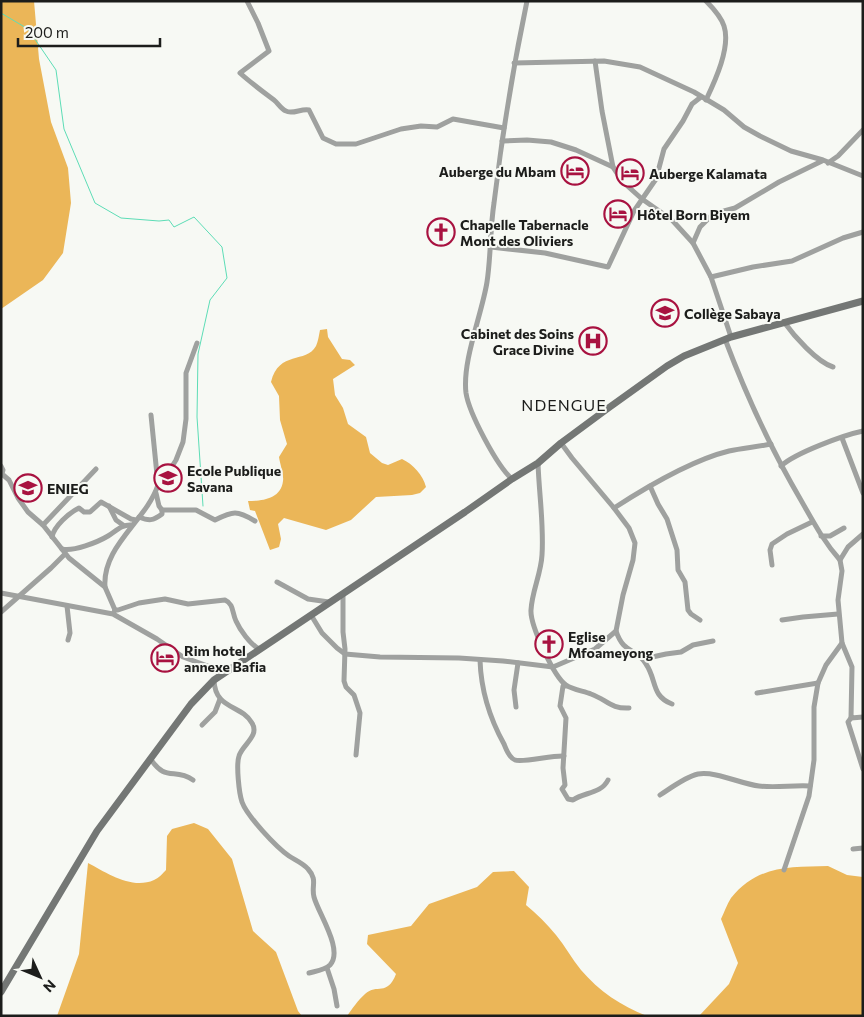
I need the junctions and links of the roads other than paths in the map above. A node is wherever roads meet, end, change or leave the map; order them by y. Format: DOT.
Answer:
graph roads {
  1 [pos="247,1"];
  2 [pos="527,1"];
  3 [pos="706,1"];
  4 [pos="595,61"];
  5 [pos="514,63"];
  6 [pos="703,99"];
  7 [pos="504,128"];
  8 [pos="863,130"];
  9 [pos="502,141"];
  10 [pos="838,156"];
  11 [pos="825,161"];
  12 [pos="613,167"];
  13 [pos="843,169"];
  14 [pos="863,176"];
  15 [pos="642,199"];
  16 [pos="863,232"];
  17 [pos="693,243"];
  18 [pos="491,247"];
  19 [pos="711,277"];
  20 [pos="863,301"];
  21 [pos="784,322"];
  22 [pos="728,338"];
  23 [pos="197,343"];
  24 [pos="833,367"];
  25 [pos="151,415"];
  26 [pos="863,431"];
  27 [pos="842,438"];
  28 [pos="561,443"];
  29 [pos="771,444"];
  30 [pos="538,463"];
  31 [pos="1,466"];
  32 [pos="781,466"];
  33 [pos="96,469"];
  34 [pos="512,479"];
  35 [pos="158,485"];
  36 [pos="650,486"];
  37 [pos="156,492"];
  38 [pos="863,493"];
  39 [pos="109,506"];
  40 [pos="614,508"];
  41 [pos="162,510"];
  42 [pos="136,521"];
  43 [pos="254,521"];
  44 [pos="812,522"];
  45 [pos="43,525"];
  46 [pos="123,525"];
  47 [pos="844,528"];
  48 [pos="863,534"];
  49 [pos="821,536"];
  50 [pos="52,538"];
  51 [pos="64,552"];
  52 [pos="840,560"];
  53 [pos="772,565"];
  54 [pos="277,582"];
  55 [pos="105,588"];
  56 [pos="1,593"];
  57 [pos="343,595"];
  58 [pos="17,597"];
  59 [pos="332,602"];
  60 [pos="67,606"];
  61 [pos="1,612"];
  62 [pos="114,612"];
  63 [pos="838,614"];
  64 [pos="311,615"];
  65 [pos="700,620"];
  66 [pos="782,620"];
  67 [pos="616,631"];
  68 [pos="68,640"];
  69 [pos="713,640"];
  70 [pos="842,643"];
  71 [pos="259,649"];
  72 [pos="345,654"];
  73 [pos="643,659"];
  74 [pos="480,660"];
  75 [pos="518,663"];
  76 [pos="553,667"];
  77 [pos="226,671"];
  78 [pos="214,680"];
  79 [pos="818,683"];
  80 [pos="566,686"];
  81 [pos="757,693"];
  82 [pos="220,699"];
  83 [pos="672,704"];
  84 [pos="516,707"];
  85 [pos="630,708"];
  86 [pos="863,717"];
  87 [pos="851,718"];
  88 [pos="202,725"];
  89 [pos="356,755"];
  90 [pos="564,756"];
  91 [pos="150,758"];
  92 [pos="863,770"];
  93 [pos="193,780"];
  94 [pos="608,780"];
  95 [pos="810,786"];
  96 [pos="660,795"];
  97 [pos="863,848"];
  98 [pos="852,849"];
  99 [pos="784,870"];
  100 [pos="327,968"];
  101 [pos="310,974"];
  102 [pos="1,992"];
  103 [pos="337,1006"];
  1 -- 7 [label="street"];
  2 -- 5 [label="street"];
  3 -- 6 [label="street"];
  4 -- 5 [label="street"];
  4 -- 6 [label="street"];
  4 -- 12 [label="street"];
  5 -- 7 [label="street"];
  6 -- 11 [label="street"];
  6 -- 15 [label="street"];
  7 -- 9 [label="street"];
  8 -- 10 [label="street"];
  9 -- 12 [label="street"];
  9 -- 18 [label="street"];
  10 -- 11 [label="street"];
  10 -- 13 [label="street"];
  11 -- 13 [label="street"];
  11 -- 17 [label="street"];
  12 -- 15 [label="street"];
  13 -- 14 [label="street"];
  15 -- 17 [label="street"];
  15 -- 18 [label="street"];
  16 -- 19 [label="street"];
  17 -- 19 [label="street"];
  18 -- 34 [label="street"];
  19 -- 22 [label="street"];
  20 -- 21 [label="main road"];
  21 -- 22 [label="main road"];
  21 -- 24 [label="street"];
  22 -- 28 [label="main road"];
  22 -- 29 [label="street"];
  23 -- 35 [label="street"];
  25 -- 35 [label="street"];
  26 -- 27 [label="street"];
  27 -- 32 [label="street"];
  27 -- 38 [label="street"];
  28 -- 30 [label="main road"];
  28 -- 40 [label="street"];
  29 -- 32 [label="street"];
  29 -- 36 [label="street"];
  30 -- 34 [label="main road"];
  30 -- 76 [label="street"];
  31 -- 45 [label="street"];
  32 -- 44 [label="street"];
  33 -- 45 [label="street"];
  34 -- 57 [label="main road"];
  35 -- 37 [label="street"];
  36 -- 40 [label="street"];
  36 -- 65 [label="street"];
  37 -- 41 [label="street"];
  37 -- 42 [label="street"];
  39 -- 42 [label="street"];
  39 -- 46 [label="street"];
  39 -- 50 [label="street"];
  40 -- 67 [label="street"];
  41 -- 42 [label="street"];
  41 -- 43 [label="street"];
  42 -- 46 [label="street"];
  42 -- 55 [label="street"];
  44 -- 49 [label="street"];
  44 -- 53 [label="street"];
  45 -- 50 [label="street"];
  46 -- 51 [label="street"];
  47 -- 49 [label="street"];
  48 -- 52 [label="street"];
  49 -- 52 [label="street"];
  50 -- 51 [label="street"];
  51 -- 55 [label="street"];
  51 -- 58 [label="street"];
  52 -- 63 [label="street"];
  54 -- 59 [label="street"];
  55 -- 62 [label="street"];
  56 -- 58 [label="street"];
  57 -- 59 [label="main road"];
  57 -- 72 [label="street"];
  58 -- 60 [label="street"];
  58 -- 61 [label="street"];
  59 -- 64 [label="main road"];
  60 -- 62 [label="street"];
  60 -- 68 [label="street"];
  62 -- 71 [label="street"];
  62 -- 77 [label="street"];
  63 -- 66 [label="street"];
  63 -- 70 [label="street"];
  64 -- 71 [label="main road"];
  64 -- 72 [label="street"];
  67 -- 73 [label="street"];
  67 -- 76 [label="street"];
  69 -- 73 [label="street"];
  70 -- 79 [label="street"];
  70 -- 87 [label="street"];
  71 -- 77 [label="main road"];
  72 -- 74 [label="street"];
  72 -- 89 [label="street"];
  73 -- 83 [label="street"];
  74 -- 75 [label="street"];
  74 -- 90 [label="street"];
  75 -- 76 [label="street"];
  75 -- 84 [label="street"];
  76 -- 80 [label="street"];
  77 -- 78 [label="main road"];
  78 -- 82 [label="street"];
  78 -- 91 [label="main road"];
  79 -- 81 [label="street"];
  79 -- 95 [label="street"];
  80 -- 85 [label="street"];
  80 -- 90 [label="street"];
  82 -- 88 [label="street"];
  82 -- 100 [label="street"];
  86 -- 87 [label="street"];
  87 -- 92 [label="street"];
  90 -- 94 [label="street"];
  91 -- 93 [label="street"];
  91 -- 102 [label="main road"];
  95 -- 96 [label="street"];
  95 -- 99 [label="street"];
  97 -- 98 [label="street"];
  100 -- 101 [label="street"];
  100 -- 103 [label="street"];
}
